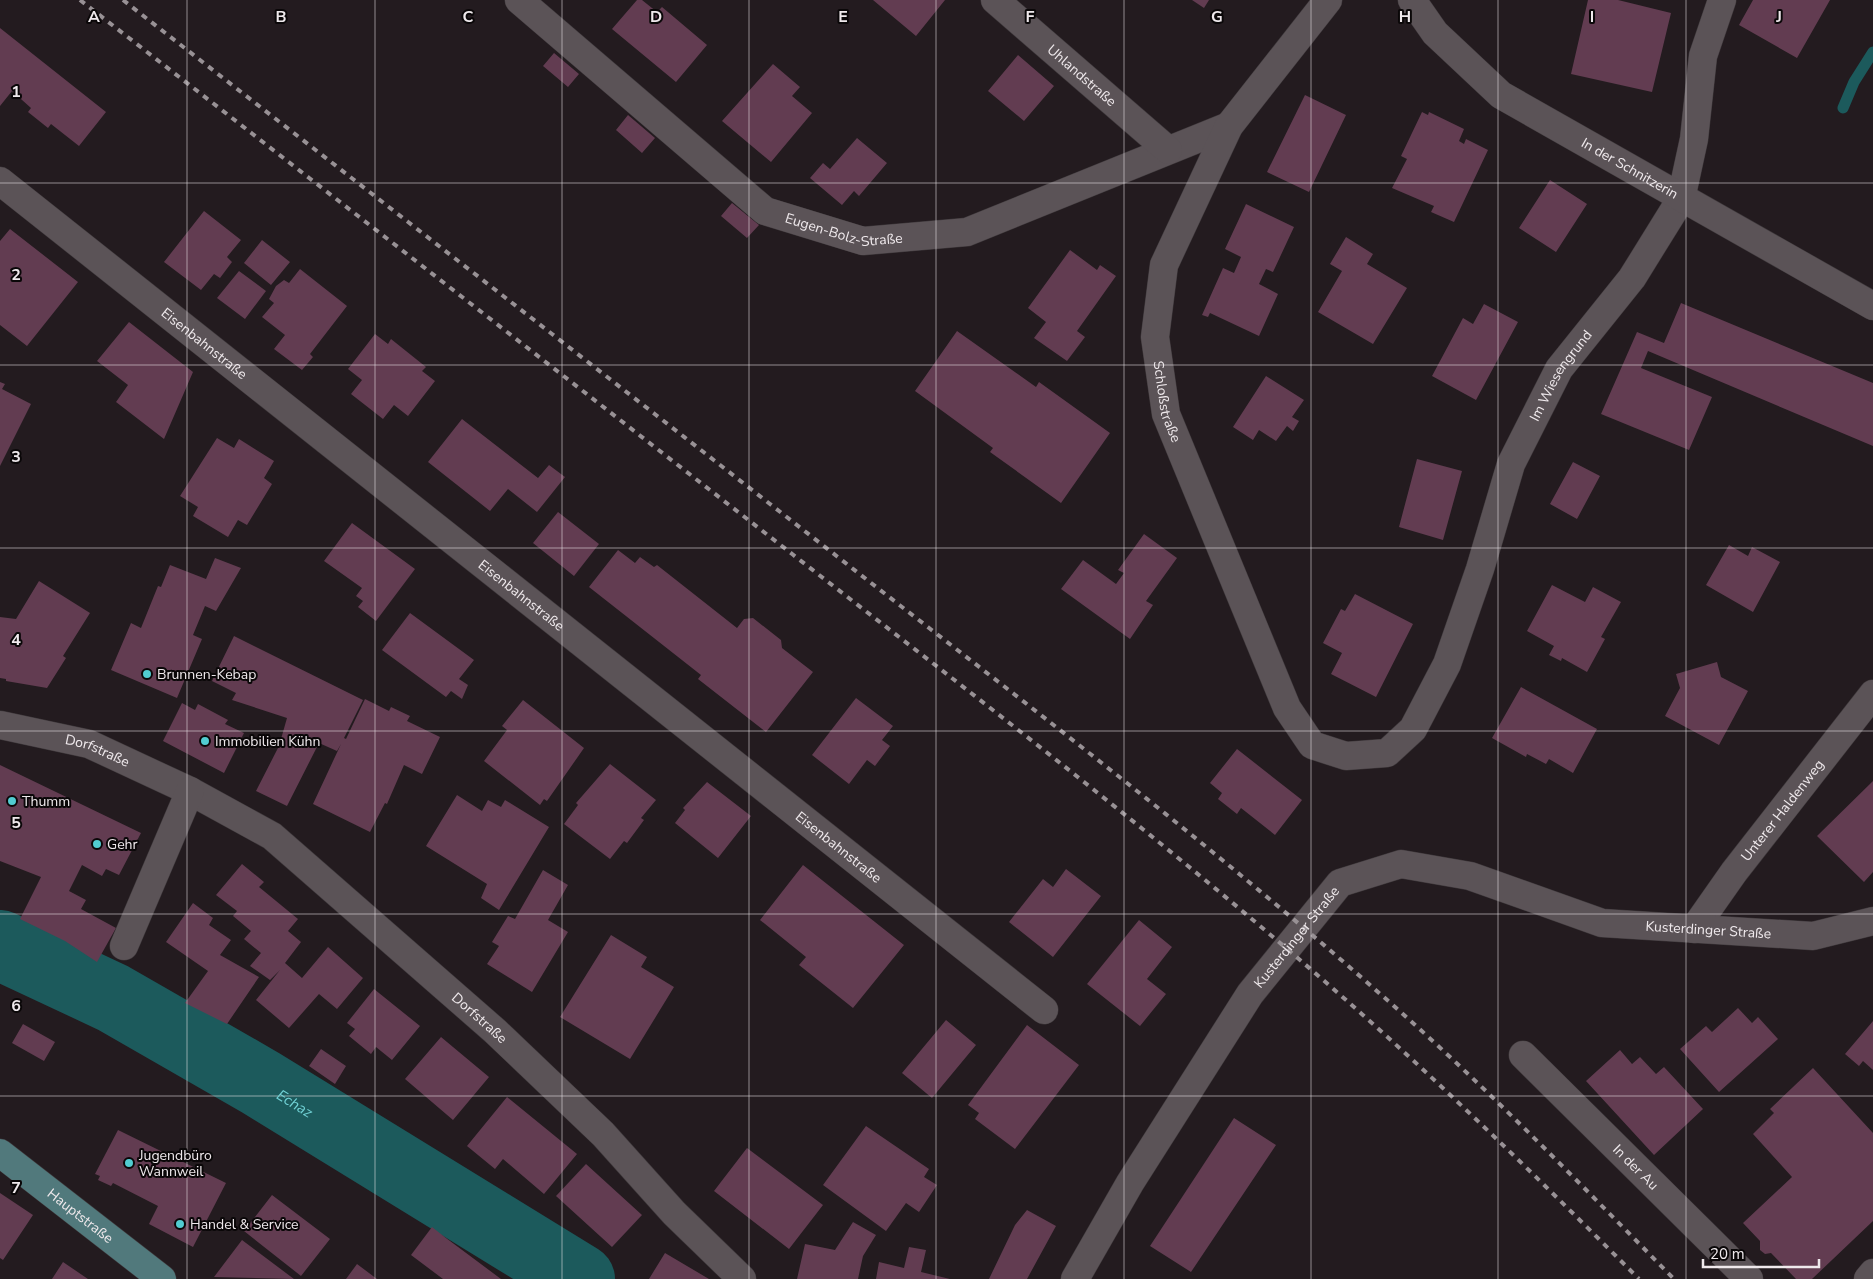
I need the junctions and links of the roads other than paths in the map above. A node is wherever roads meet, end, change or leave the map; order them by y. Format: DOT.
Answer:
graph roads {
  1 [pos="519,0"];
  2 [pos="995,0"];
  3 [pos="1328,0"];
  4 [pos="1412,0"];
  5 [pos="1722,0"];
  6 [pos="1229,126"];
  7 [pos="1168,150"];
  8 [pos="0,181"];
  9 [pos="1681,198"];
  10 [pos="1873,306"];
  11 [pos="1873,694"];
  12 [pos="0,725"];
  13 [pos="1387,753"];
  14 [pos="190,791"];
  15 [pos="1873,922"];
  16 [pos="1694,930"];
  17 [pos="124,946"];
  18 [pos="1044,1010"];
  19 [pos="1522,1055"];
  20 [pos="0,1153"];
  21 [pos="1873,1273"];
  22 [pos="162,1279"];
  23 [pos="742,1279"];
  24 [pos="1075,1279"];
  25 [pos="1749,1279"];
  26 [pos="1868,1279"];
  1 -- 7 [label="street, Eugen-Bolz-Straße"];
  2 -- 7 [label="street, Uhlandstraße"];
  3 -- 6 [label="street, Schloßstraße"];
  4 -- 9 [label="street, In der Schnitzerin"];
  5 -- 9 [label="street, Im Wiesengrund"];
  6 -- 7 [label="street, Eugen-Bolz-Straße"];
  6 -- 13 [label="street, Schloßstraße"];
  8 -- 18 [label="street, Eisenbahnstraße"];
  9 -- 10 [label="street, In der Schnitzerin"];
  9 -- 13 [label="street, Im Wiesengrund"];
  11 -- 16 [label="street, Unterer Haldenweg"];
  12 -- 14 [label="street, Dorfstraße"];
  14 -- 17 [label="street"];
  14 -- 23 [label="street, Dorfstraße"];
  15 -- 16 [label="street, Kusterdinger Straße"];
  16 -- 24 [label="street, Kusterdinger Straße"];
  19 -- 25 [label="street, In der Au"];
  20 -- 22 [label="main road, Hauptstraße"];
  21 -- 26 [label="street"];
}
